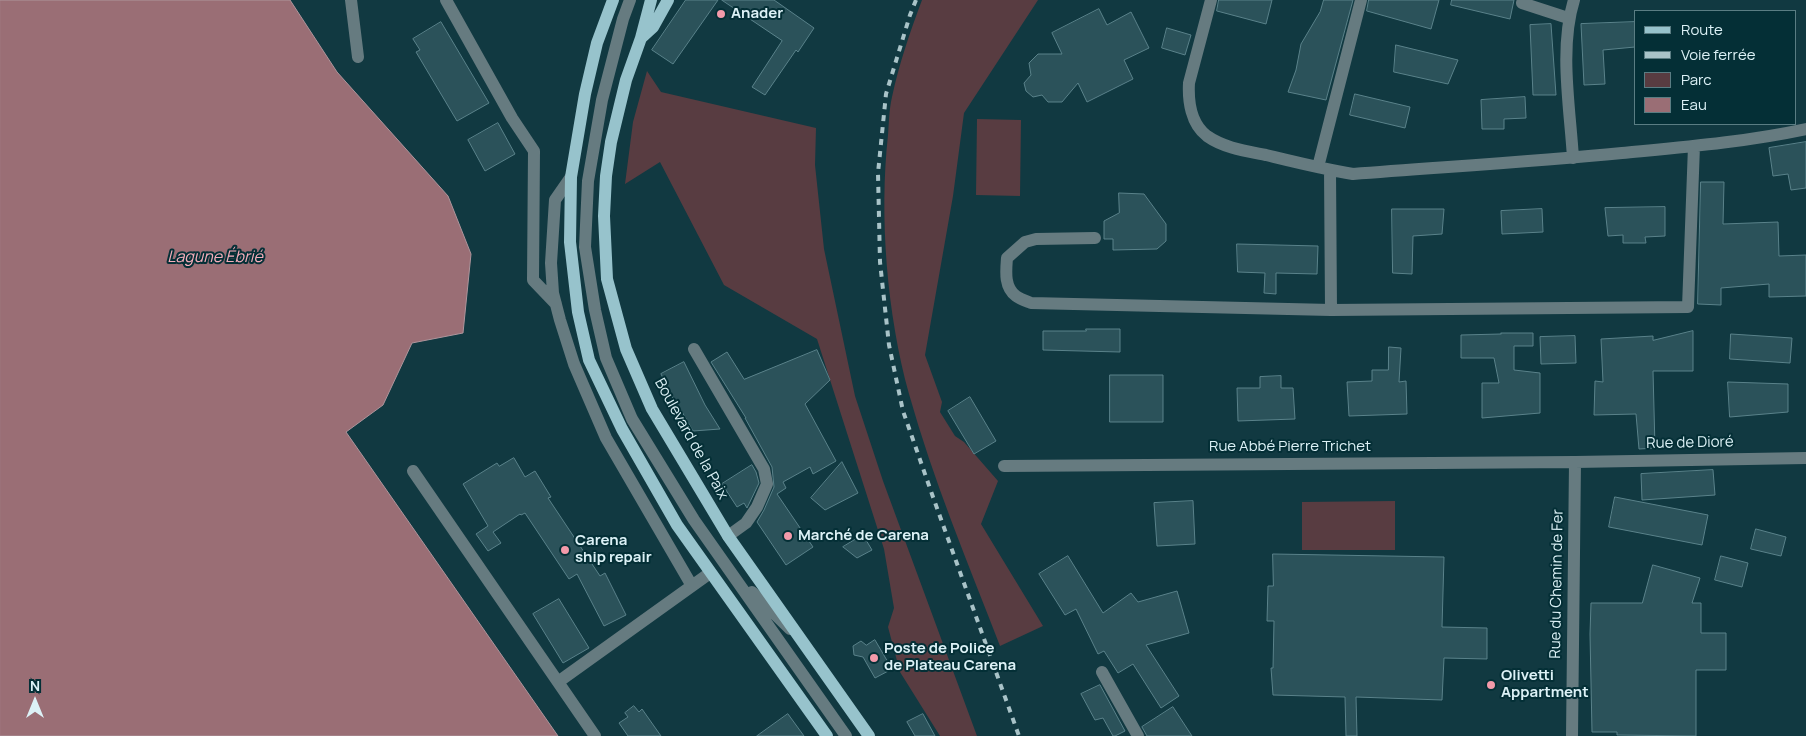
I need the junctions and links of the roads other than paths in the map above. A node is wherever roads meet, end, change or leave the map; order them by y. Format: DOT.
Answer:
graph roads {
  1 [pos="351,0"];
  2 [pos="446,0"];
  3 [pos="613,0"];
  4 [pos="630,0"];
  5 [pos="651,0"];
  6 [pos="668,0"];
  7 [pos="1211,0"];
  8 [pos="1361,0"];
  9 [pos="1523,0"];
  10 [pos="1574,0"];
  11 [pos="1568,18"];
  12 [pos="640,38"];
  13 [pos="358,57"];
  14 [pos="1806,129"];
  15 [pos="1694,146"];
  16 [pos="1573,158"];
  17 [pos="1324,169"];
  18 [pos="571,177"];
  19 [pos="1095,238"];
  20 [pos="556,304"];
  21 [pos="1331,310"];
  22 [pos="694,349"];
  23 [pos="1806,458"];
  24 [pos="1575,462"];
  25 [pos="1004,466"];
  26 [pos="414,471"];
  27 [pos="728,536"];
  28 [pos="730,572"];
  29 [pos="710,573"];
  30 [pos="692,586"];
  31 [pos="789,623"];
  32 [pos="774,634"];
  33 [pos="801,639"];
  34 [pos="1102,672"];
  35 [pos="558,682"];
  36 [pos="595,736"];
  37 [pos="827,736"];
  38 [pos="846,736"];
  39 [pos="869,736"];
  40 [pos="1138,736"];
  41 [pos="1572,736"];
  1 -- 13 [label="street"];
  2 -- 20 [label="street"];
  3 -- 18 [label="main road"];
  4 -- 28 [label="street"];
  5 -- 12 [label="main road, Boulevard de la Paix"];
  6 -- 12 [label="main road"];
  7 -- 17 [label="street"];
  8 -- 17 [label="street"];
  9 -- 11 [label="street"];
  10 -- 11 [label="street"];
  11 -- 16 [label="street"];
  12 -- 27 [label="main road, Boulevard de la Paix"];
  14 -- 15 [label="street"];
  15 -- 16 [label="street"];
  15 -- 21 [label="street"];
  16 -- 17 [label="street"];
  17 -- 21 [label="street"];
  18 -- 20 [label="street"];
  18 -- 29 [label="main road"];
  19 -- 21 [label="street"];
  20 -- 30 [label="street"];
  22 -- 27 [label="street"];
  23 -- 24 [label="street, Rue de Dioré"];
  24 -- 25 [label="street, Rue Abbé Pierre Trichet"];
  24 -- 41 [label="street, Rue du Chemin de Fer"];
  26 -- 35 [label="street"];
  27 -- 31 [label="main road, Boulevard de la Paix"];
  28 -- 32 [label="street"];
  28 -- 33 [label="street"];
  29 -- 30 [label="street"];
  29 -- 37 [label="main road"];
  30 -- 35 [label="street"];
  31 -- 32 [label="street"];
  31 -- 33 [label="main road, Boulevard de la Paix"];
  32 -- 38 [label="street"];
  33 -- 39 [label="main road, Boulevard de la Paix"];
  34 -- 40 [label="street"];
  35 -- 36 [label="street"];
}
